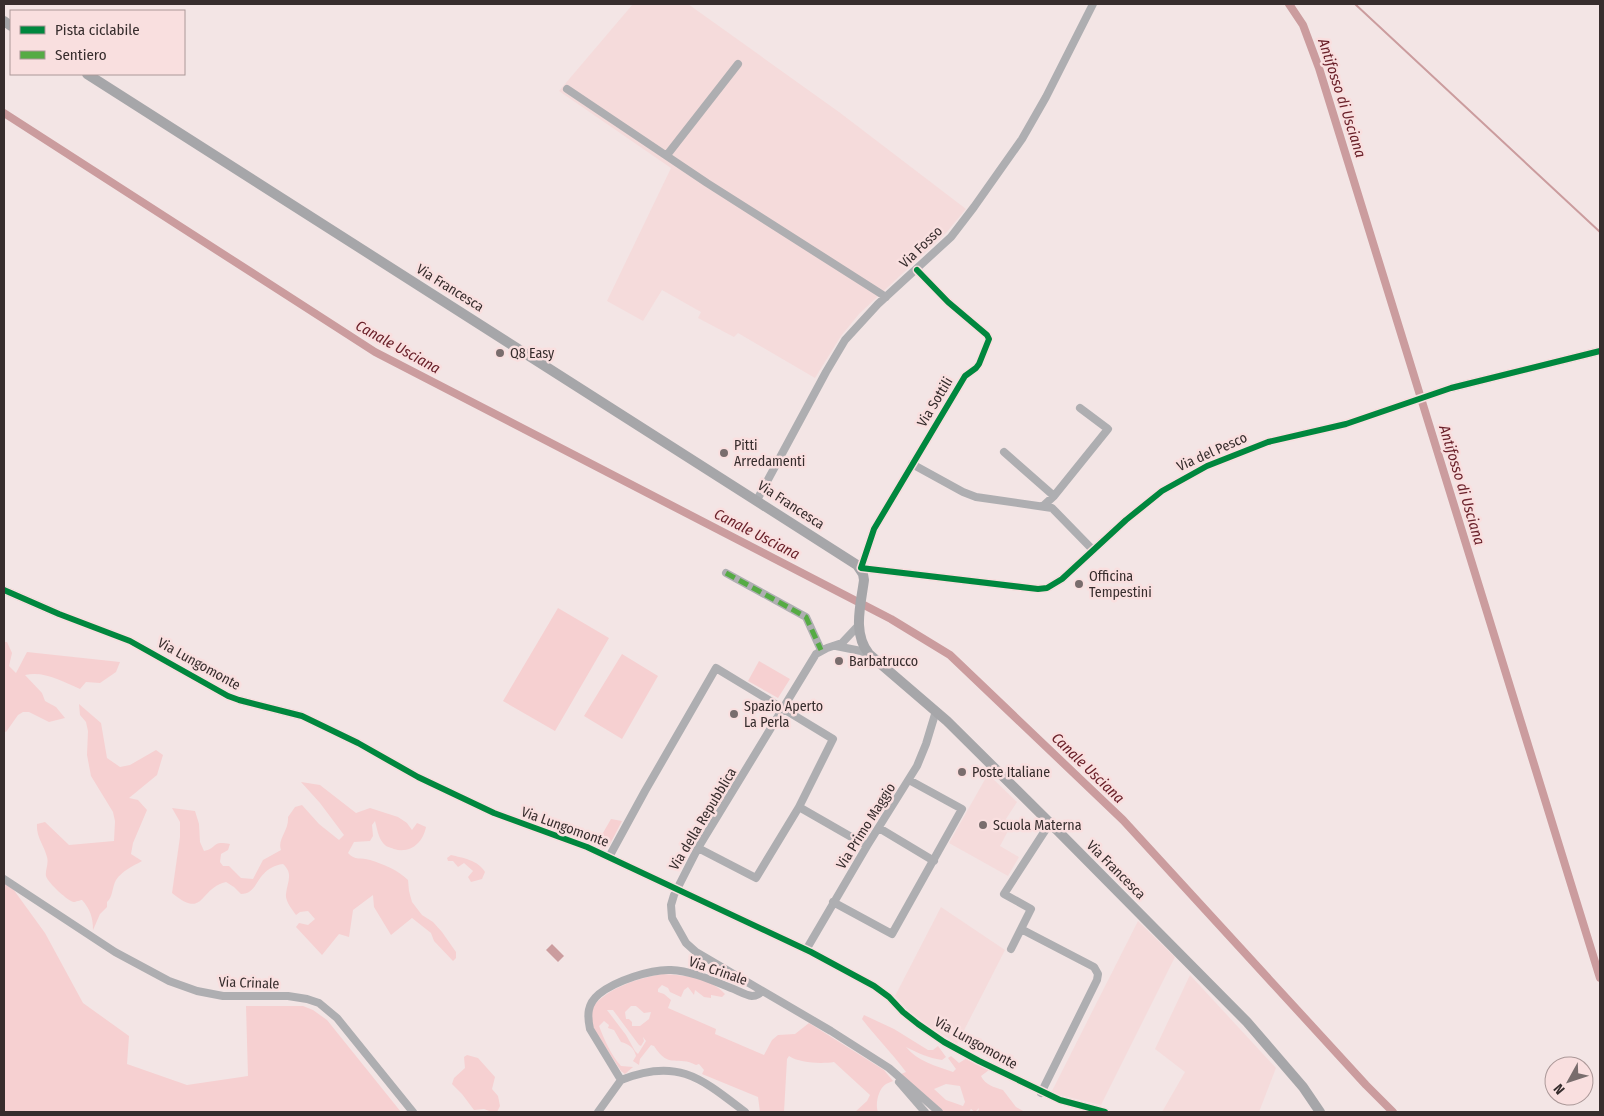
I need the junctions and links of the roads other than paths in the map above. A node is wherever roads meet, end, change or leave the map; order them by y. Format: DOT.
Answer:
graph roads {
  1 [pos="1093,4"];
  2 [pos="738,64"];
  3 [pos="89,75"];
  4 [pos="566,89"];
  5 [pos="667,155"];
  6 [pos="916,270"];
  7 [pos="886,297"];
  8 [pos="1600,351"];
  9 [pos="1080,408"];
  10 [pos="1004,452"];
  11 [pos="912,464"];
  12 [pos="1054,496"];
  13 [pos="757,500"];
  14 [pos="1043,506"];
  15 [pos="1093,550"];
  16 [pos="861,568"];
  17 [pos="726,573"];
  18 [pos="4,590"];
  19 [pos="858,626"];
  20 [pos="861,640"];
  21 [pos="841,646"];
  22 [pos="821,650"];
  23 [pos="873,659"];
  24 [pos="782,709"];
  25 [pos="936,711"];
  26 [pos="909,780"];
  27 [pos="799,807"];
  28 [pos="1050,823"];
  29 [pos="879,828"];
  30 [pos="867,846"];
  31 [pos="698,848"];
  32 [pos="609,857"];
  33 [pos="934,861"];
  34 [pos="4,879"];
  35 [pos="676,889"];
  36 [pos="833,902"];
  37 [pos="1021,929"];
  38 [pos="1011,949"];
  39 [pos="808,951"];
  40 [pos="762,991"];
  41 [pos="889,1068"];
  42 [pos="621,1080"];
  43 [pos="1041,1092"];
  44 [pos="413,1112"];
  45 [pos="598,1112"];
  46 [pos="745,1112"];
  47 [pos="925,1112"];
  48 [pos="939,1112"];
  49 [pos="1105,1112"];
  50 [pos="1320,1112"];
  1 -- 6 [label="street, Via Fosso"];
  2 -- 5 [label="street"];
  3 -- 13 [label="main road, Via Francesca"];
  4 -- 5 [label="street"];
  5 -- 7 [label="street"];
  6 -- 7 [label="street, Via Fosso"];
  6 -- 11 [label="street, Via Sottili"];
  7 -- 13 [label="street, Via Fosso"];
  8 -- 15 [label="street, Via del Pesco"];
  9 -- 12 [label="street"];
  10 -- 12 [label="street"];
  11 -- 14 [label="street"];
  11 -- 16 [label="street, Via Sottili"];
  12 -- 14 [label="street"];
  13 -- 16 [label="main road, Via Francesca"];
  14 -- 15 [label="street"];
  15 -- 16 [label="street, Via del Pesco"];
  16 -- 19 [label="main road, Via Francesca"];
  17 -- 22 [label="street"];
  18 -- 32 [label="street, Via Lungomonte"];
  19 -- 20 [label="main road, Via Francesca"];
  19 -- 21 [label="street"];
  20 -- 21 [label="street"];
  20 -- 23 [label="main road, Via Francesca"];
  21 -- 22 [label="street"];
  21 -- 23 [label="street"];
  22 -- 24 [label="street, Via della Repubblica"];
  23 -- 25 [label="main road, Via Francesca"];
  24 -- 27 [label="street"];
  24 -- 31 [label="street, Via della Repubblica"];
  24 -- 32 [label="street"];
  25 -- 26 [label="street, Via Primo Maggio"];
  25 -- 28 [label="main road, Via Francesca"];
  26 -- 29 [label="street, Via Primo Maggio"];
  26 -- 33 [label="street"];
  27 -- 30 [label="street"];
  27 -- 31 [label="street"];
  28 -- 37 [label="street"];
  28 -- 50 [label="main road, Via Francesca"];
  29 -- 30 [label="street, Via Primo Maggio"];
  29 -- 33 [label="street"];
  30 -- 36 [label="street, Via Primo Maggio"];
  31 -- 35 [label="street, Via della Repubblica"];
  32 -- 35 [label="street, Via Lungomonte"];
  33 -- 36 [label="street"];
  34 -- 44 [label="street, Via Crinale"];
  35 -- 39 [label="street, Via Lungomonte"];
  35 -- 40 [label="street, Via della Repubblica"];
  36 -- 39 [label="street, Via Primo Maggio"];
  37 -- 38 [label="street"];
  37 -- 43 [label="street"];
  39 -- 43 [label="street, Via Lungomonte"];
  40 -- 41 [label="street, Via della Repubblica"];
  40 -- 42 [label="street, Via Crinale"];
  41 -- 47 [label="street, Via della Repubblica"];
  41 -- 48 [label="street, Via della Repubblica"];
  42 -- 45 [label="street"];
  42 -- 46 [label="street"];
  43 -- 49 [label="street, Via Lungomonte"];
}
